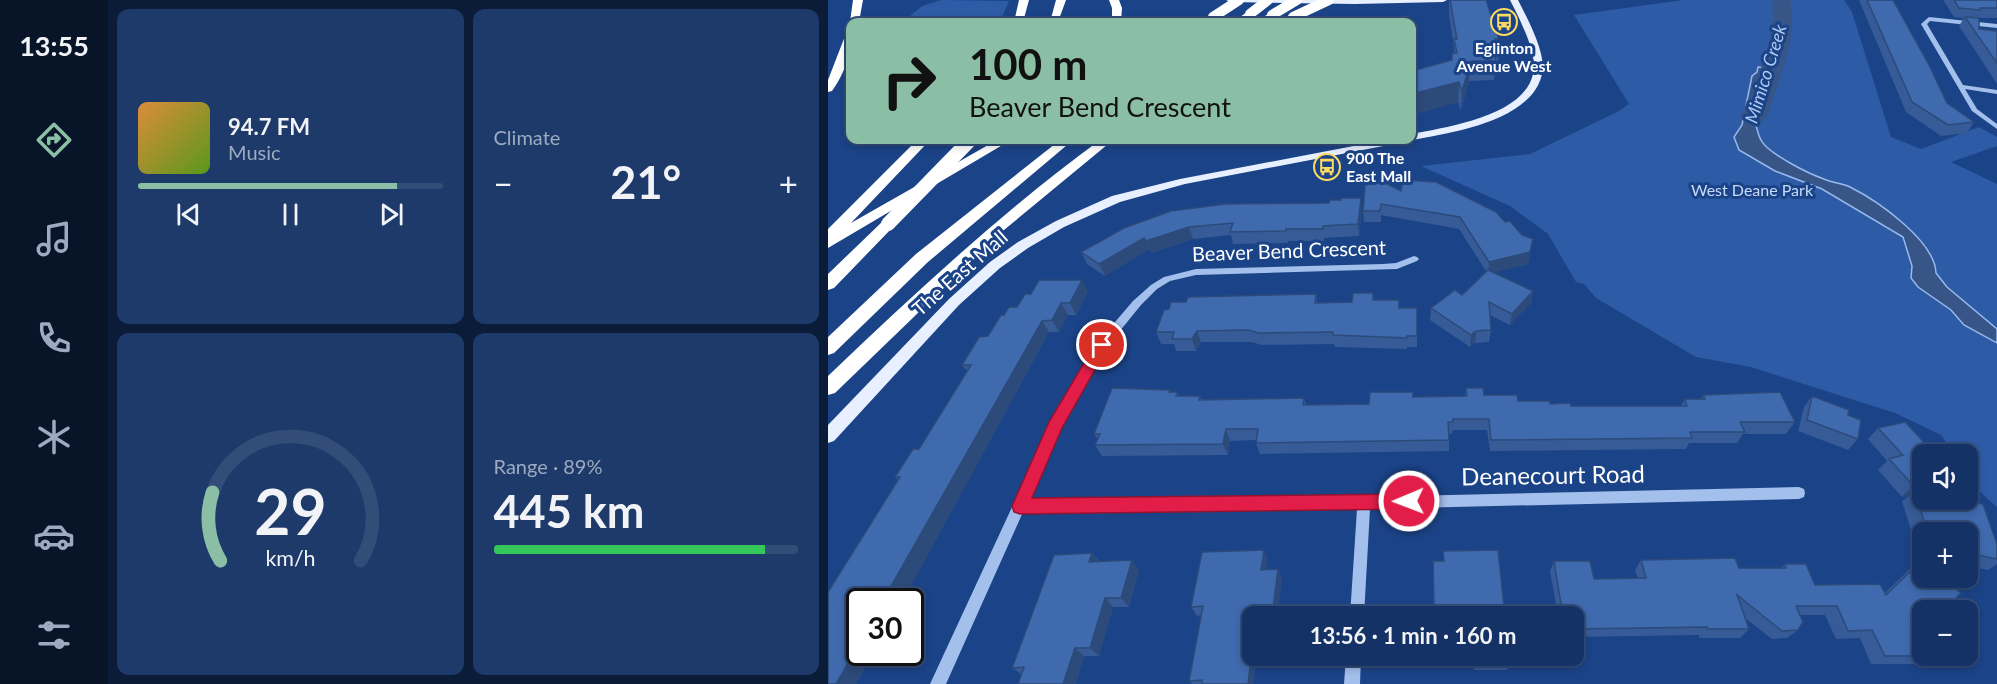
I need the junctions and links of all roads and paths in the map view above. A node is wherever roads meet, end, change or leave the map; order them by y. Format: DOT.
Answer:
graph roads {
  1 [pos="1114,0"];
  2 [pos="1230,0"];
  3 [pos="1239,0"];
  4 [pos="1268,0"];
  5 [pos="1297,0"];
  6 [pos="1329,0"];
  7 [pos="1443,0"];
  8 [pos="1514,0"];
  9 [pos="1116,18"];
  10 [pos="1211,18"];
  11 [pos="1244,18"];
  12 [pos="1266,18"];
  13 [pos="1293,18"];
  14 [pos="1997,26"];
  15 [pos="846,48"];
  16 [pos="1962,87"];
  17 [pos="828,89"];
  18 [pos="1997,92"];
  19 [pos="1997,127"];
  20 [pos="1416,136"];
  21 [pos="920,144"];
  22 [pos="966,144"];
  23 [pos="997,144"];
  24 [pos="1062,144"];
  25 [pos="1102,144"];
  26 [pos="1378,144"];
  27 [pos="828,238"];
  28 [pos="828,243"];
  29 [pos="1414,259"];
  30 [pos="828,284"];
  31 [pos="828,348"];
  32 [pos="828,388"];
  33 [pos="828,436"];
  34 [pos="1799,493"];
  35 [pos="1364,502"];
  36 [pos="1020,506"];
  37 [pos="1358,606"];
  38 [pos="1353,666"];
  39 [pos="939,684"];
  40 [pos="1352,684"];
  1 -- 9 [label="highway"];
  2 -- 7 [label="main road"];
  3 -- 10 [label="highway, bridge"];
  4 -- 11 [label="highway, bridge"];
  5 -- 12 [label="highway, bridge"];
  6 -- 13 [label="highway, bridge"];
  8 -- 20 [label="main road"];
  14 -- 16 [label="street"];
  15 -- 17 [label="highway"];
  16 -- 18 [label="street"];
  16 -- 19 [label="street"];
  21 -- 27 [label="highway"];
  22 -- 30 [label="highway, bridge"];
  23 -- 28 [label="highway"];
  24 -- 31 [label="highway"];
  25 -- 32 [label="highway"];
  26 -- 33 [label="main road, The East Mall"];
  29 -- 36 [label="street, Beaver Bend Crescent"];
  34 -- 35 [label="street, Deanecourt Road"];
  35 -- 36 [label="street, Deanecourt Road"];
  35 -- 37 [label="street"];
  36 -- 39 [label="street, Beaver Bend Crescent"];
  38 -- 40 [label="street"];
}
